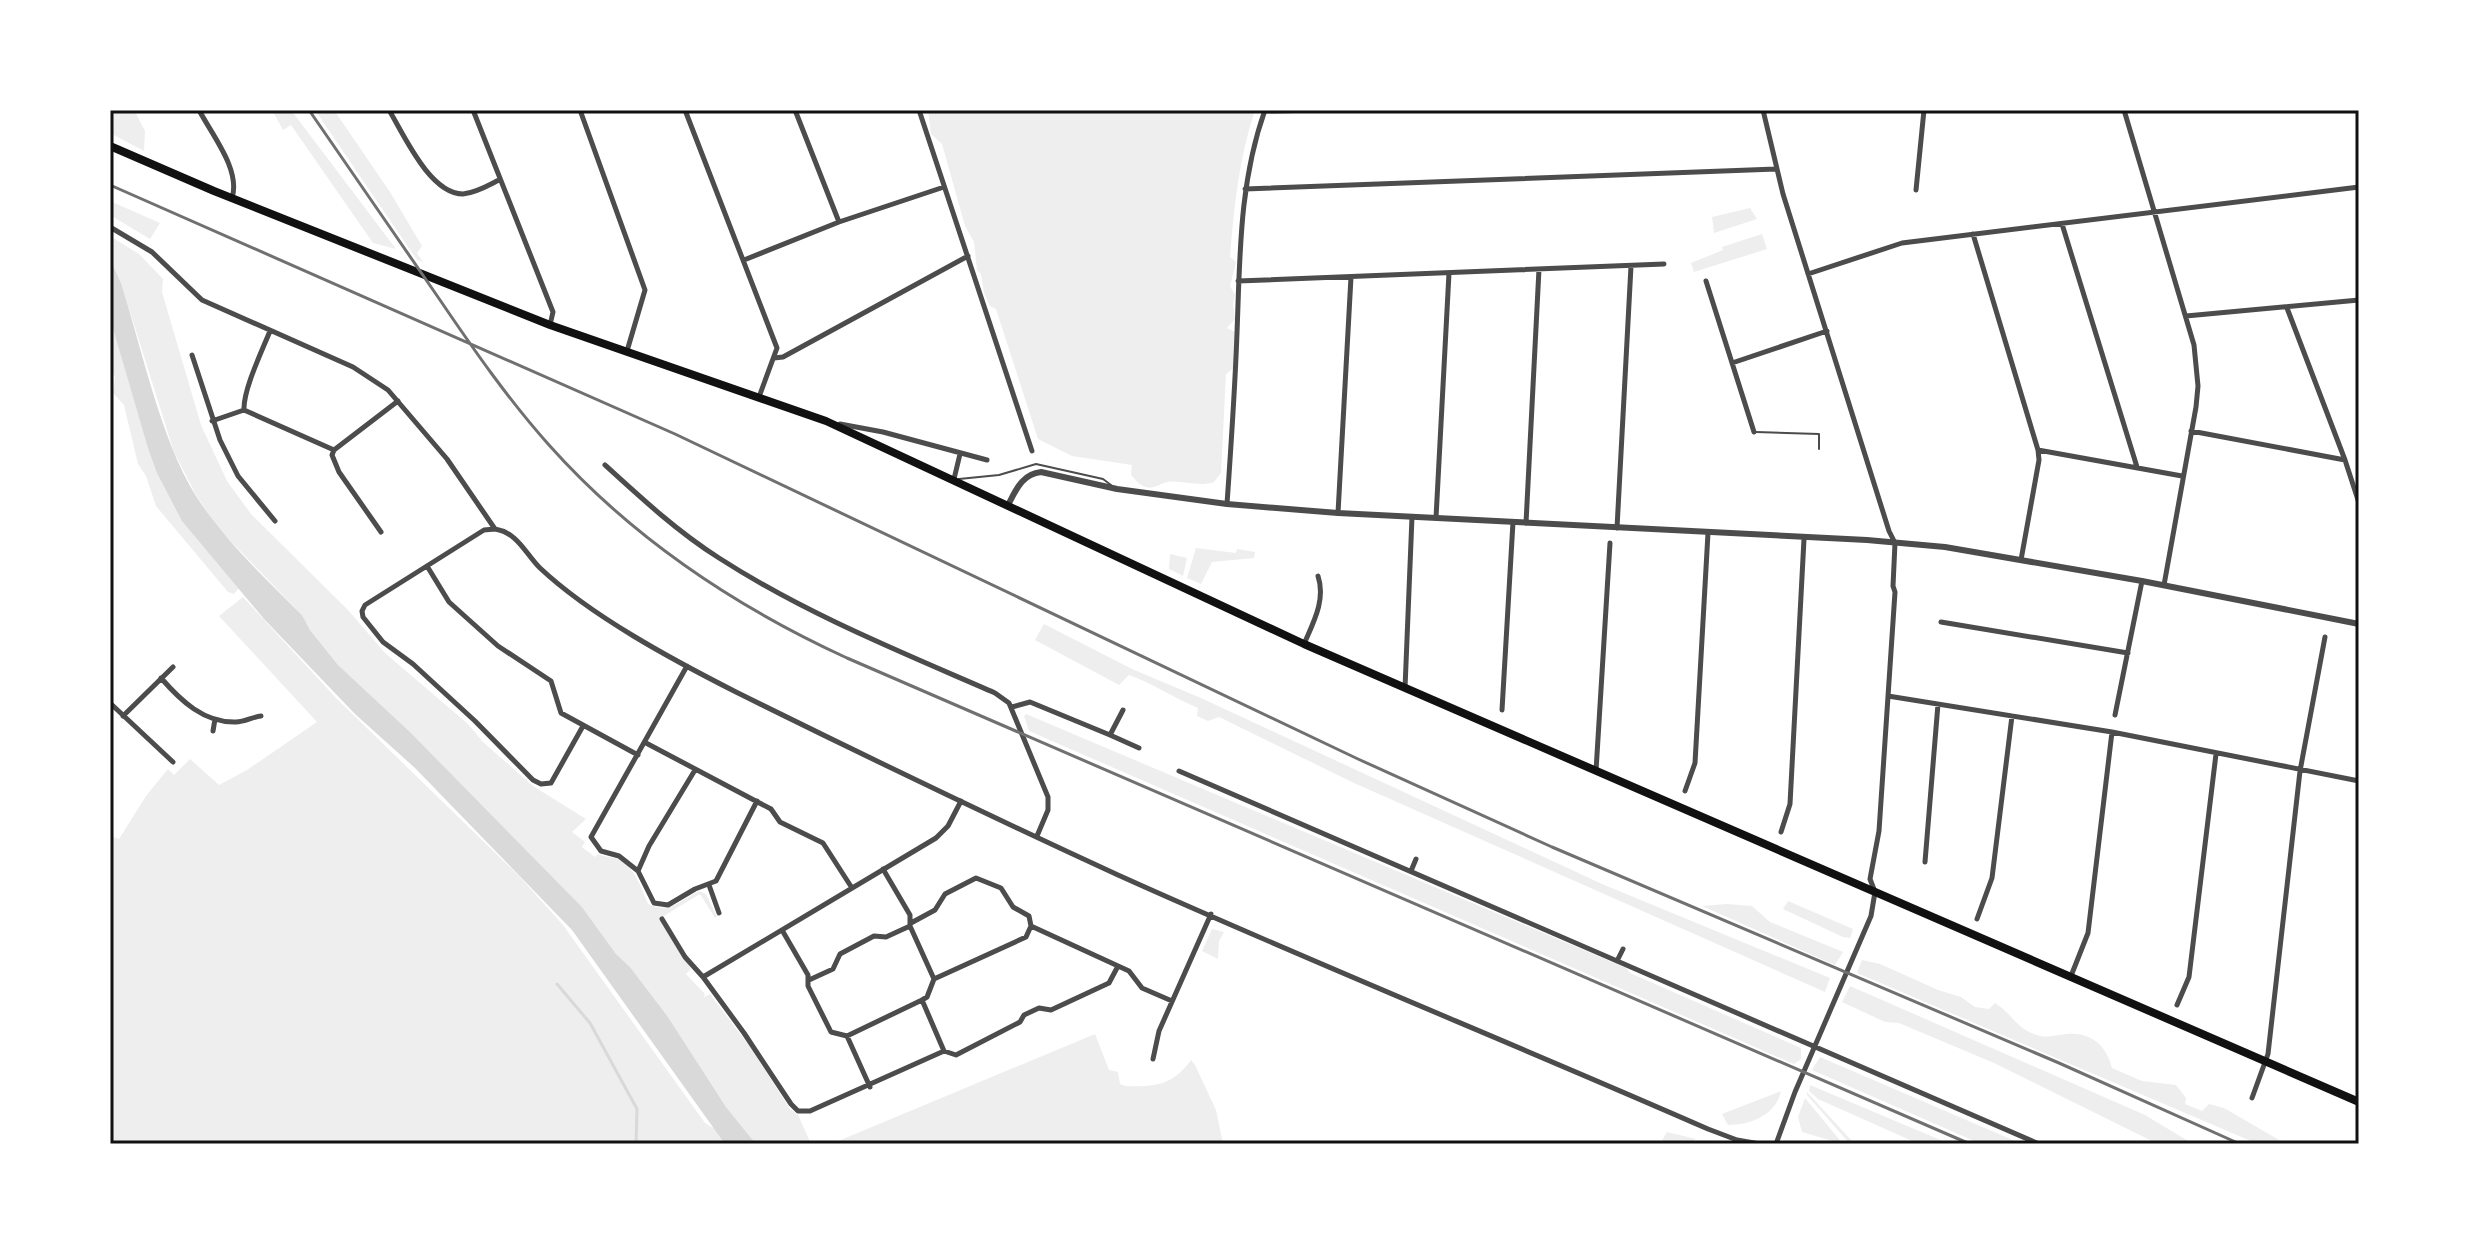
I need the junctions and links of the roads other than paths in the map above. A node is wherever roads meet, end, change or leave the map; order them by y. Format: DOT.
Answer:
graph roads {
  1 [pos="199,110"];
  2 [pos="389,110"];
  3 [pos="473,110"];
  4 [pos="580,110"];
  5 [pos="685,110"];
  6 [pos="795,110"];
  7 [pos="919,110"];
  8 [pos="1321,110"];
  9 [pos="1763,110"];
  10 [pos="1924,110"];
  11 [pos="1989,110"];
  12 [pos="2028,110"];
  13 [pos="2124,110"];
  14 [pos="1265,111"];
  15 [pos="110,146"];
  16 [pos="1776,169"];
  17 [pos="499,180"];
  18 [pos="944,187"];
  19 [pos="2359,187"];
  20 [pos="1245,189"];
  21 [pos="1916,190"];
  22 [pos="232,198"];
  23 [pos="2155,213"];
  24 [pos="839,222"];
  25 [pos="2062,224"];
  26 [pos="110,227"];
  27 [pos="1973,234"];
  28 [pos="968,256"];
  29 [pos="744,260"];
  30 [pos="1664,264"];
  31 [pos="1631,266"];
  32 [pos="1539,269"];
  33 [pos="1449,273"];
  34 [pos="1808,274"];
  35 [pos="1351,277"];
  36 [pos="1238,281"];
  37 [pos="1706,281"];
  38 [pos="2359,300"];
  39 [pos="2287,308"];
  40 [pos="2186,316"];
  41 [pos="550,325"];
  42 [pos="270,331"];
  43 [pos="1827,331"];
  44 [pos="627,353"];
  45 [pos="192,355"];
  46 [pos="774,358"];
  47 [pos="1732,363"];
  48 [pos="759,397"];
  49 [pos="398,401"];
  50 [pos="244,410"];
  51 [pos="212,421"];
  52 [pos="826,421"];
  53 [pos="2191,431"];
  54 [pos="1754,432"];
  55 [pos="1819,449"];
  56 [pos="334,450"];
  57 [pos="2038,450"];
  58 [pos="1032,451"];
  59 [pos="960,454"];
  60 [pos="987,460"];
  61 [pos="2345,460"];
  62 [pos="605,465"];
  63 [pos="2137,467"];
  64 [pos="2183,476"];
  65 [pos="954,479"];
  66 [pos="1117,489"];
  67 [pos="2359,503"];
  68 [pos="1227,504"];
  69 [pos="1008,505"];
  70 [pos="1338,513"];
  71 [pos="1412,517"];
  72 [pos="1436,518"];
  73 [pos="275,521"];
  74 [pos="1513,522"];
  75 [pos="1526,523"];
  76 [pos="1617,528"];
  77 [pos="495,529"];
  78 [pos="381,532"];
  79 [pos="1708,533"];
  80 [pos="1804,539"];
  81 [pos="1610,543"];
  82 [pos="1895,543"];
  83 [pos="2021,560"];
  84 [pos="427,566"];
  85 [pos="1318,576"];
  86 [pos="2142,581"];
  87 [pos="2164,585"];
  88 [pos="1941,622"];
  89 [pos="2359,624"];
  90 [pos="2325,637"];
  91 [pos="1304,644"];
  92 [pos="2128,653"];
  93 [pos="687,666"];
  94 [pos="173,667"];
  95 [pos="161,678"];
  96 [pos="1405,688"];
  97 [pos="1888,696"];
  98 [pos="110,703"];
  99 [pos="1938,704"];
  100 [pos="1012,707"];
  101 [pos="1123,710"];
  102 [pos="1502,710"];
  103 [pos="2115,715"];
  104 [pos="123,716"];
  105 [pos="261,716"];
  106 [pos="2012,716"];
  107 [pos="215,719"];
  108 [pos="583,726"];
  109 [pos="213,731"];
  110 [pos="2112,732"];
  111 [pos="1110,735"];
  112 [pos="646,743"];
  113 [pos="1139,748"];
  114 [pos="2216,754"];
  115 [pos="638,755"];
  116 [pos="173,762"];
  117 [pos="695,770"];
  118 [pos="1179,771"];
  119 [pos="1596,771"];
  120 [pos="2300,771"];
  121 [pos="1218,775"];
  122 [pos="2359,781"];
  123 [pos="1213,786"];
  124 [pos="1685,791"];
  125 [pos="757,801"];
  126 [pos="961,801"];
  127 [pos="1781,832"];
  128 [pos="1037,836"];
  129 [pos="1416,859"];
  130 [pos="1925,862"];
  131 [pos="883,869"];
  132 [pos="638,871"];
  133 [pos="1411,871"];
  134 [pos="709,885"];
  135 [pos="852,888"];
  136 [pos="1875,892"];
  137 [pos="719,913"];
  138 [pos="1211,914"];
  139 [pos="662,919"];
  140 [pos="1977,919"];
  141 [pos="911,924"];
  142 [pos="1031,926"];
  143 [pos="782,930"];
  144 [pos="1623,949"];
  145 [pos="1617,961"];
  146 [pos="1118,966"];
  147 [pos="2071,976"];
  148 [pos="703,977"];
  149 [pos="934,979"];
  150 [pos="809,980"];
  151 [pos="922,1000"];
  152 [pos="1172,1001"];
  153 [pos="2177,1005"];
  154 [pos="847,1036"];
  155 [pos="1815,1046"];
  156 [pos="944,1051"];
  157 [pos="1153,1059"];
  158 [pos="2267,1062"];
  159 [pos="870,1087"];
  160 [pos="2252,1098"];
  161 [pos="2359,1102"];
  162 [pos="1760,1144"];
  163 [pos="1776,1144"];
  164 [pos="2039,1144"];
  1 -- 22 [label="street"];
  2 -- 17 [label="street"];
  3 -- 17 [label="street"];
  4 -- 44 [label="street"];
  5 -- 29 [label="street"];
  6 -- 24 [label="street"];
  7 -- 18 [label="street"];
  8 -- 14 [label="street"];
  9 -- 16 [label="street"];
  10 -- 21 [label="street"];
  11 -- 12 [label="street"];
  13 -- 23 [label="street"];
  14 -- 20 [label="street"];
  15 -- 22 [label="main road"];
  16 -- 20 [label="street"];
  16 -- 34 [label="street"];
  17 -- 41 [label="street"];
  18 -- 24 [label="street"];
  18 -- 28 [label="street"];
  19 -- 23 [label="street"];
  20 -- 36 [label="street"];
  22 -- 41 [label="main road"];
  23 -- 25 [label="street"];
  23 -- 40 [label="street"];
  24 -- 29 [label="street"];
  25 -- 27 [label="street"];
  25 -- 63 [label="street"];
  26 -- 42 [label="street"];
  27 -- 34 [label="street"];
  27 -- 57 [label="street"];
  28 -- 46 [label="street"];
  28 -- 58 [label="street"];
  29 -- 46 [label="street"];
  30 -- 31 [label="street"];
  31 -- 32 [label="street"];
  31 -- 76 [label="street"];
  32 -- 33 [label="street"];
  32 -- 75 [label="street"];
  33 -- 35 [label="street"];
  33 -- 72 [label="street"];
  34 -- 43 [label="street"];
  35 -- 36 [label="street"];
  35 -- 70 [label="street"];
  36 -- 68 [label="street"];
  37 -- 47 [label="street"];
  38 -- 39 [label="street"];
  39 -- 40 [label="street"];
  39 -- 61 [label="street"];
  40 -- 53 [label="street"];
  41 -- 44 [label="main road"];
  42 -- 49 [label="street"];
  42 -- 50 [label="street"];
  43 -- 47 [label="street"];
  43 -- 82 [label="street"];
  44 -- 48 [label="main road"];
  45 -- 51 [label="street"];
  46 -- 48 [label="street"];
  47 -- 54 [label="street"];
  48 -- 52 [label="main road"];
  49 -- 56 [label="street"];
  49 -- 77 [label="street"];
  50 -- 51 [label="street"];
  50 -- 56 [label="street"];
  51 -- 73 [label="street"];
  52 -- 59 [label="street"];
  52 -- 65 [label="main road"];
  53 -- 61 [label="street"];
  53 -- 64 [label="street"];
  54 -- 55 [label="lane"];
  56 -- 78 [label="street"];
  57 -- 63 [label="street"];
  57 -- 83 [label="street"];
  59 -- 60 [label="street"];
  59 -- 65 [label="street"];
  61 -- 67 [label="street"];
  62 -- 100 [label="street"];
  63 -- 64 [label="street"];
  64 -- 87 [label="street"];
  65 -- 66 [label="lane"];
  65 -- 69 [label="main road"];
  66 -- 68 [label="street"];
  66 -- 69 [label="street"];
  68 -- 70 [label="street"];
  69 -- 91 [label="main road"];
  70 -- 71 [label="street"];
  71 -- 72 [label="street"];
  71 -- 96 [label="street"];
  72 -- 74 [label="street"];
  74 -- 75 [label="street"];
  74 -- 102 [label="street"];
  75 -- 76 [label="street"];
  76 -- 79 [label="street"];
  77 -- 84 [label="street"];
  77 -- 93 [label="street"];
  79 -- 80 [label="street"];
  79 -- 124 [label="street"];
  80 -- 82 [label="street"];
  80 -- 127 [label="street"];
  81 -- 119 [label="street"];
  82 -- 83 [label="street"];
  82 -- 97 [label="street"];
  83 -- 86 [label="street"];
  84 -- 108 [label="street"];
  84 -- 108 [label="street"];
  85 -- 91 [label="street"];
  86 -- 87 [label="street"];
  86 -- 92 [label="street"];
  87 -- 89 [label="street"];
  88 -- 92 [label="street"];
  90 -- 120 [label="street"];
  91 -- 96 [label="main road"];
  92 -- 103 [label="street"];
  93 -- 112 [label="street"];
  93 -- 126 [label="street"];
  94 -- 95 [label="street"];
  95 -- 104 [label="street"];
  95 -- 107 [label="street"];
  96 -- 119 [label="main road"];
  97 -- 99 [label="street"];
  97 -- 136 [label="street"];
  98 -- 104 [label="street"];
  99 -- 106 [label="street"];
  99 -- 130 [label="street"];
  100 -- 111 [label="street"];
  100 -- 128 [label="street"];
  101 -- 111 [label="street"];
  104 -- 116 [label="street"];
  105 -- 107 [label="street"];
  106 -- 110 [label="street"];
  106 -- 140 [label="street"];
  107 -- 109 [label="street"];
  108 -- 115 [label="street"];
  110 -- 114 [label="street"];
  110 -- 147 [label="street"];
  111 -- 113 [label="street"];
  112 -- 115 [label="street"];
  112 -- 117 [label="street"];
  114 -- 120 [label="street"];
  114 -- 153 [label="street"];
  115 -- 132 [label="street"];
  117 -- 125 [label="street"];
  117 -- 132 [label="street"];
  118 -- 123 [label="street"];
  119 -- 136 [label="main road"];
  120 -- 122 [label="street"];
  120 -- 158 [label="street"];
  121 -- 123 [label="street"];
  123 -- 133 [label="street"];
  125 -- 134 [label="street"];
  125 -- 135 [label="street"];
  126 -- 128 [label="street"];
  126 -- 131 [label="street"];
  128 -- 138 [label="street"];
  129 -- 133 [label="street"];
  131 -- 135 [label="street"];
  131 -- 141 [label="street"];
  132 -- 134 [label="street"];
  133 -- 145 [label="street"];
  134 -- 137 [label="street"];
  135 -- 143 [label="street"];
  136 -- 147 [label="main road"];
  136 -- 155 [label="street"];
  138 -- 152 [label="street"];
  138 -- 162 [label="street"];
  139 -- 148 [label="street"];
  141 -- 142 [label="street"];
  141 -- 149 [label="street"];
  141 -- 150 [label="street"];
  142 -- 146 [label="street"];
  142 -- 149 [label="street"];
  143 -- 148 [label="street"];
  143 -- 150 [label="street"];
  144 -- 145 [label="street"];
  145 -- 155 [label="street"];
  146 -- 152 [label="street"];
  146 -- 156 [label="street"];
  147 -- 158 [label="main road"];
  148 -- 159 [label="street"];
  149 -- 151 [label="street"];
  150 -- 154 [label="street"];
  151 -- 154 [label="street"];
  151 -- 156 [label="street"];
  152 -- 157 [label="street"];
  154 -- 159 [label="street"];
  155 -- 163 [label="street"];
  155 -- 164 [label="street"];
  156 -- 159 [label="street"];
  158 -- 160 [label="street"];
  158 -- 161 [label="main road"];
}
